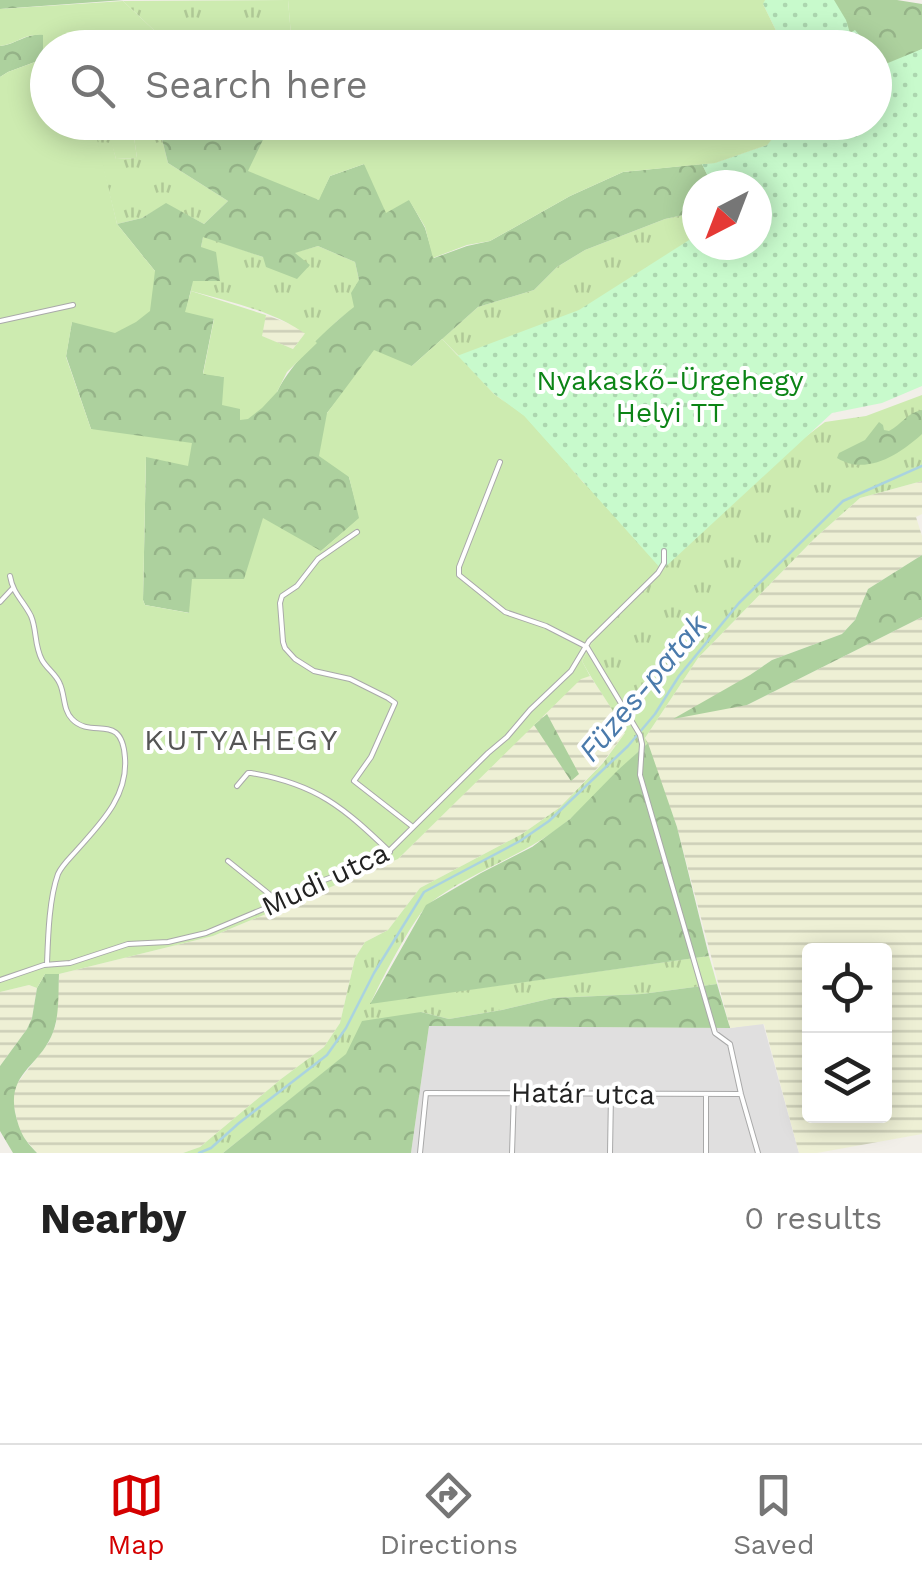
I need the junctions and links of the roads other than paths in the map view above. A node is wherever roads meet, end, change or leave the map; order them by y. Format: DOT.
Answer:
graph roads {
  1 [pos="73,305"];
  2 [pos="0,321"];
  3 [pos="500,462"];
  4 [pos="357,532"];
  5 [pos="664,551"];
  6 [pos="10,576"];
  7 [pos="12,589"];
  8 [pos="0,602"];
  9 [pos="586,647"];
  10 [pos="237,786"];
  11 [pos="413,827"];
  12 [pos="390,852"];
  13 [pos="228,860"];
  14 [pos="280,902"];
  15 [pos="46,964"];
  16 [pos="0,980"];
  17 [pos="514,1092"];
  18 [pos="610,1094"];
  19 [pos="706,1094"];
  20 [pos="741,1094"];
  21 [pos="420,1153"];
  22 [pos="512,1153"];
  23 [pos="610,1153"];
  24 [pos="706,1153"];
  25 [pos="758,1153"];
  1 -- 2 [label="street"];
  3 -- 9 [label="street"];
  4 -- 11 [label="street"];
  5 -- 9 [label="street, Mudi utca"];
  6 -- 7 [label="street"];
  7 -- 8 [label="street"];
  7 -- 15 [label="street"];
  9 -- 11 [label="street, Mudi utca"];
  9 -- 20 [label="street"];
  10 -- 12 [label="street"];
  11 -- 12 [label="street, Mudi utca"];
  12 -- 14 [label="street, Mudi utca"];
  13 -- 14 [label="street"];
  14 -- 15 [label="street, Mudi utca"];
  15 -- 16 [label="street, Mudi utca"];
  17 -- 18 [label="street, Határ utca"];
  17 -- 21 [label="street, Határ utca"];
  17 -- 22 [label="street"];
  18 -- 19 [label="street, Határ utca"];
  18 -- 23 [label="street"];
  19 -- 20 [label="street, Határ utca"];
  19 -- 24 [label="street"];
  20 -- 25 [label="street"];
}
